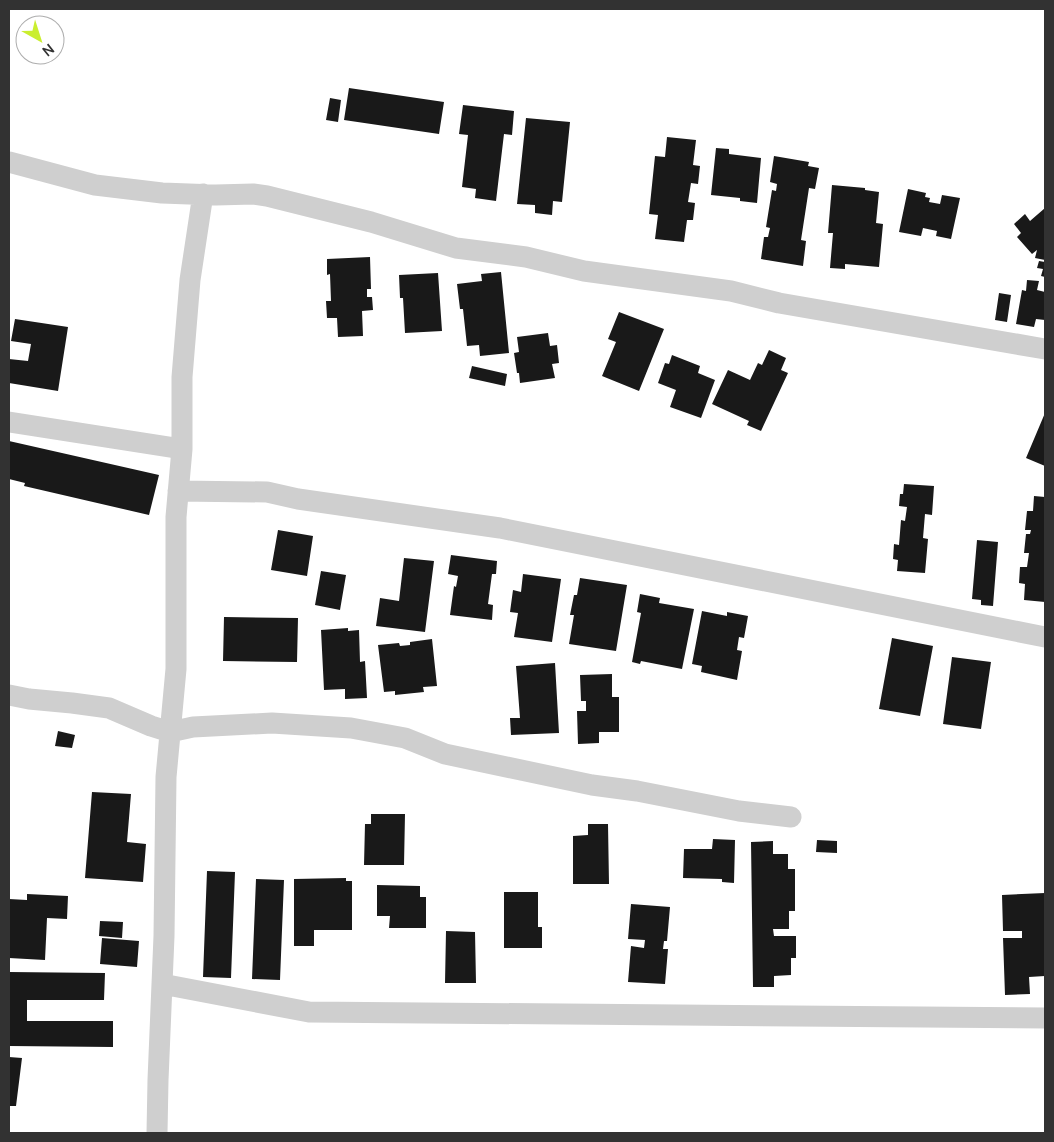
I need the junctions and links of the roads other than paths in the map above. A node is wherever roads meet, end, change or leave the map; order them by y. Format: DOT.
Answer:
graph roads {
  1 [pos="9,162"];
  2 [pos="203,194"];
  3 [pos="1045,349"];
  4 [pos="9,422"];
  5 [pos="182,449"];
  6 [pos="178,491"];
  7 [pos="1045,637"];
  8 [pos="9,695"];
  9 [pos="170,732"];
  10 [pos="791,817"];
  11 [pos="162,984"];
  12 [pos="1045,1018"];
  13 [pos="157,1133"];
  1 -- 2 [label="street"];
  2 -- 3 [label="street"];
  2 -- 5 [label="street"];
  4 -- 5 [label="street"];
  5 -- 6 [label="street"];
  6 -- 7 [label="street"];
  6 -- 9 [label="street"];
  8 -- 9 [label="street"];
  9 -- 10 [label="street"];
  9 -- 11 [label="street"];
  11 -- 12 [label="street"];
  11 -- 13 [label="street"];
}
